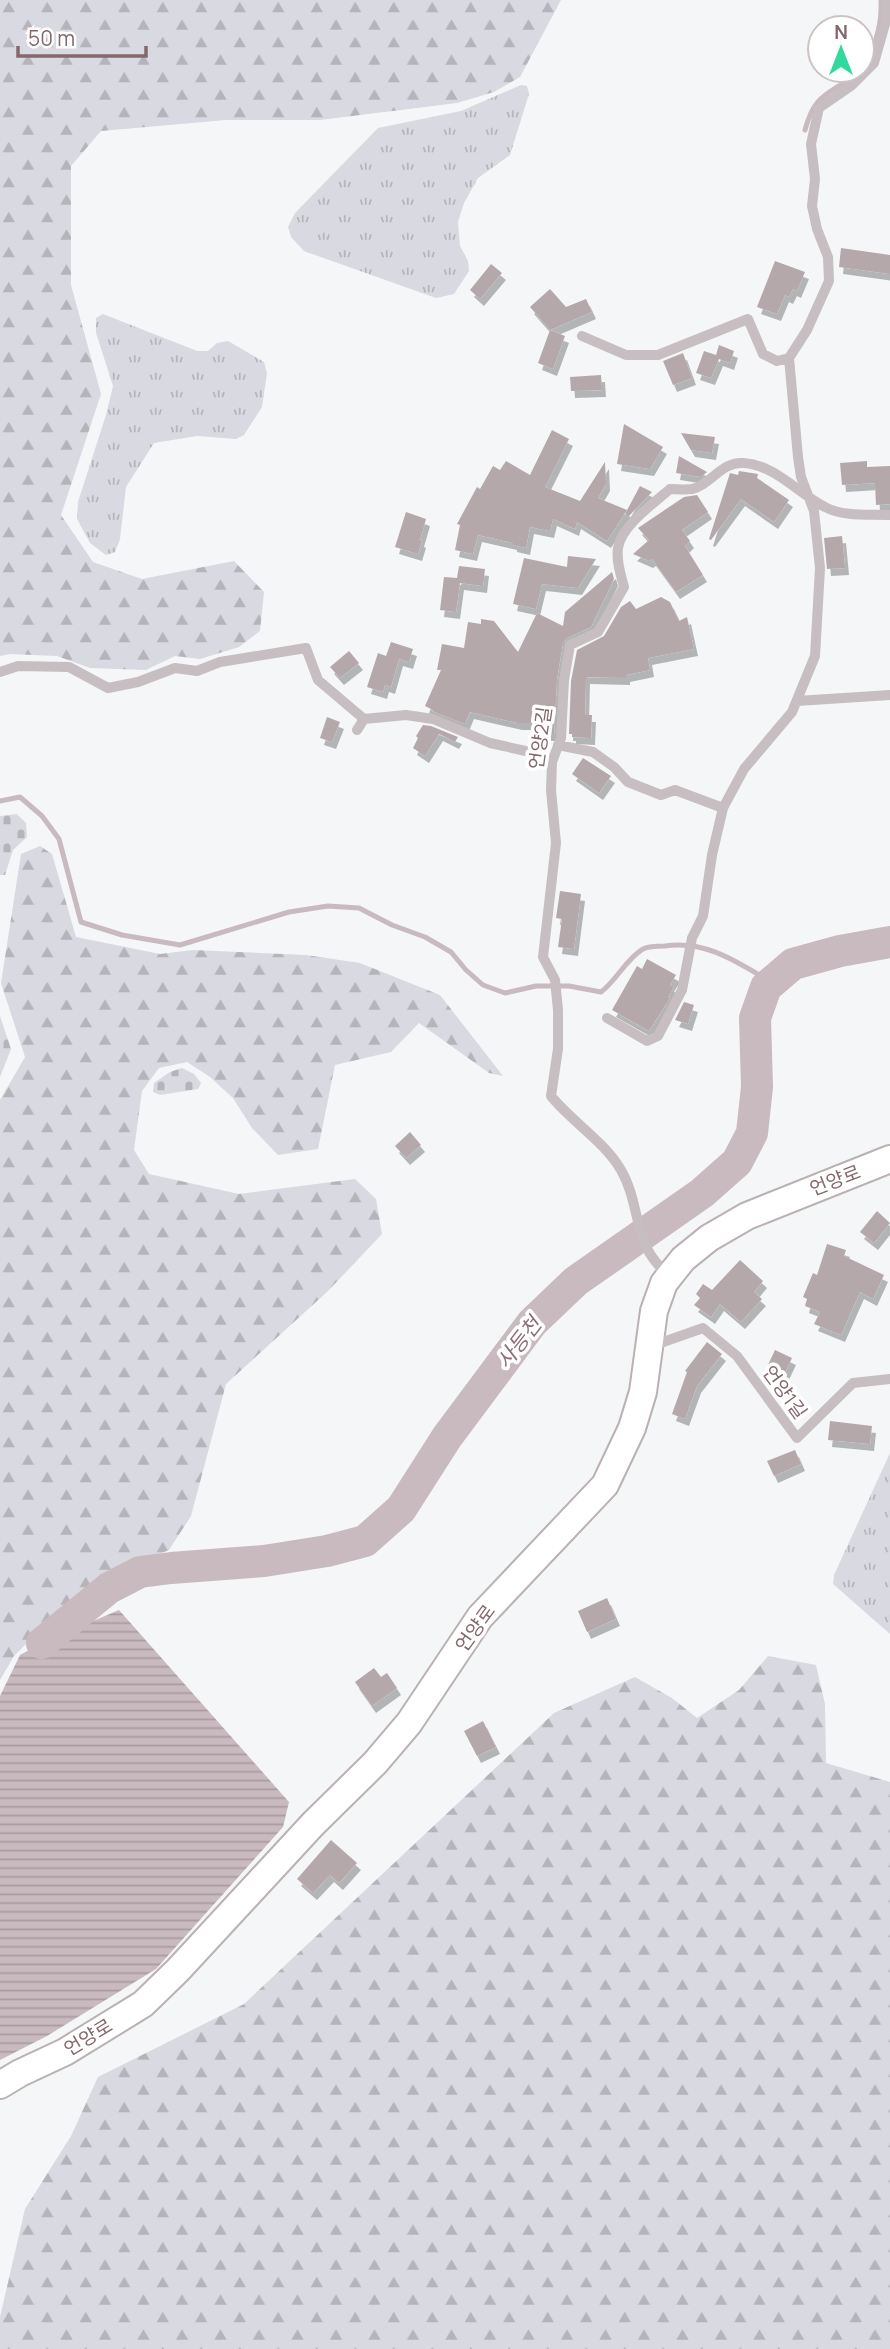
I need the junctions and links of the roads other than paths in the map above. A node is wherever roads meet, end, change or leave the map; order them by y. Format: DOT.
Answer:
graph roads {
  1 [pos="886,0"];
  2 [pos="582,335"];
  3 [pos="789,358"];
  4 [pos="807,494"];
  5 [pos="890,515"];
  6 [pos="0,672"];
  7 [pos="890,695"];
  8 [pos="797,701"];
  9 [pos="364,719"];
  10 [pos="358,730"];
  11 [pos="558,745"];
  12 [pos="552,762"];
  13 [pos="723,808"];
  14 [pos="607,1018"];
  15 [pos="890,1159"];
  16 [pos="670,1276"];
  17 [pos="648,1348"];
  18 [pos="890,1378"];
  19 [pos="0,2085"];
  1 -- 3 [label="lane"];
  2 -- 3 [label="lane"];
  3 -- 4 [label="lane"];
  4 -- 5 [label="lane, 언양2길"];
  4 -- 8 [label="lane"];
  4 -- 11 [label="lane, 언양2길"];
  6 -- 9 [label="lane"];
  7 -- 8 [label="lane"];
  8 -- 13 [label="lane"];
  9 -- 10 [label="lane"];
  9 -- 12 [label="lane"];
  11 -- 12 [label="lane, 언양2길"];
  11 -- 13 [label="lane"];
  12 -- 16 [label="lane, 언양2길"];
  13 -- 14 [label="lane"];
  15 -- 16 [label="street, 언양로"];
  16 -- 17 [label="street, 언양로"];
  17 -- 18 [label="lane, 언양1길"];
  17 -- 19 [label="street, 언양로"];
}
